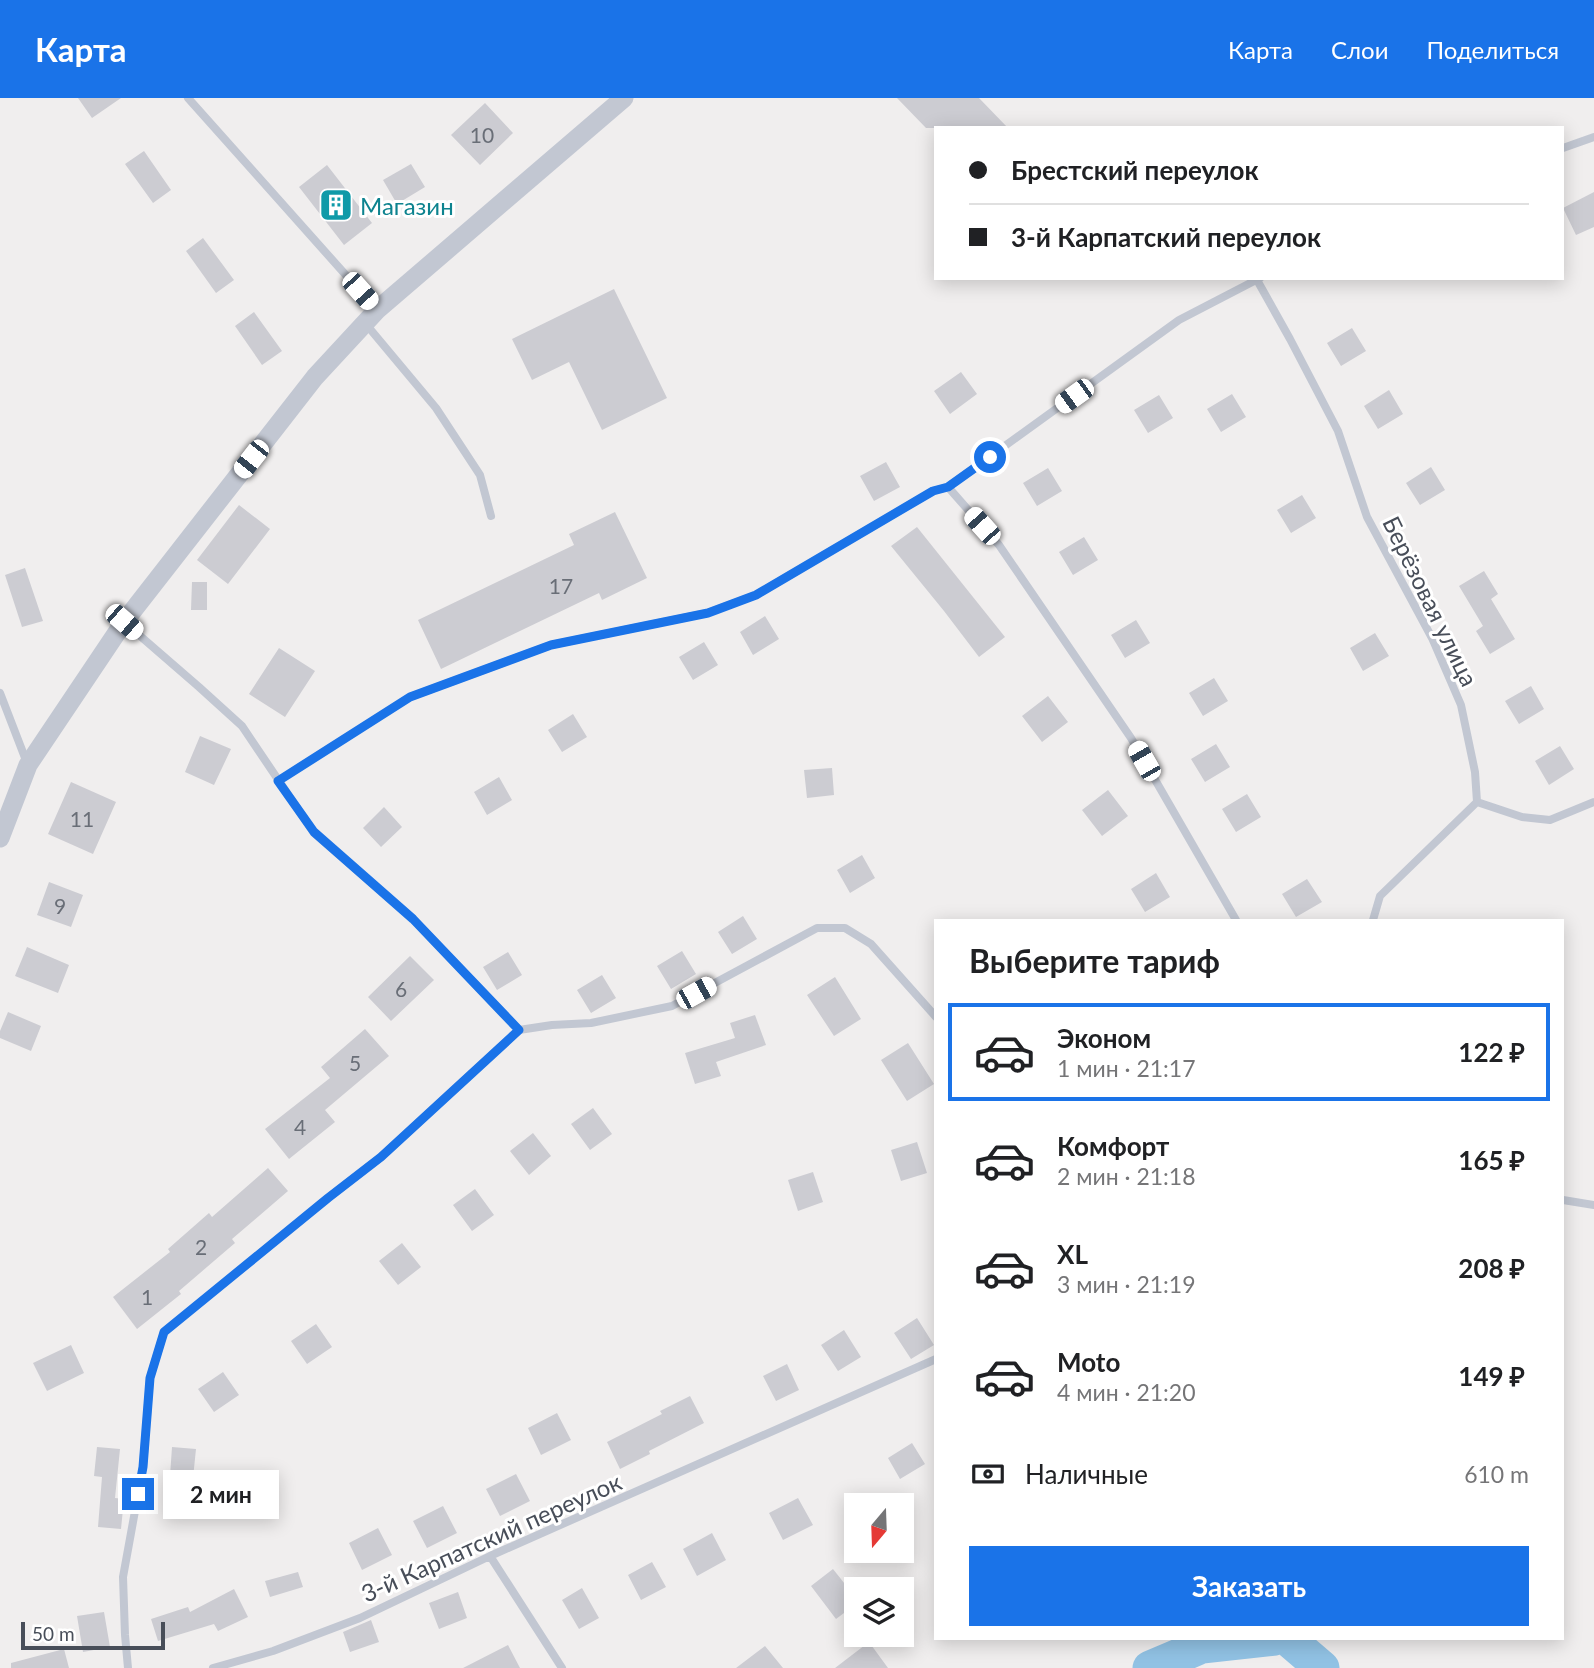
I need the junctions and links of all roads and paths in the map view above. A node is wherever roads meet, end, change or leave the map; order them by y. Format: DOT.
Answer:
graph roads {
  1 [pos="188,98"];
  2 [pos="624,98"];
  3 [pos="1594,137"];
  4 [pos="1564,148"];
  5 [pos="1256,280"];
  6 [pos="1259,280"];
  7 [pos="371,317"];
  8 [pos="948,487"];
  9 [pos="491,516"];
  10 [pos="124,622"];
  11 [pos="0,693"];
  12 [pos="28,765"];
  13 [pos="278,781"];
  14 [pos="1477,802"];
  15 [pos="1594,802"];
  16 [pos="0,838"];
  17 [pos="1235,919"];
  18 [pos="1373,919"];
  19 [pos="934,1015"];
  20 [pos="519,1030"];
  21 [pos="1564,1200"];
  22 [pos="1594,1205"];
  23 [pos="934,1360"];
  24 [pos="491,1556"];
  25 [pos="128,1668"];
  26 [pos="213,1668"];
  27 [pos="562,1668"];
  1 -- 7 [label="lane"];
  2 -- 7 [label="street"];
  3 -- 4 [label="lane"];
  5 -- 8 [label="lane"];
  6 -- 14 [label="lane, Берёзовая улица"];
  7 -- 9 [label="lane"];
  7 -- 10 [label="street"];
  8 -- 13 [label="lane"];
  8 -- 17 [label="lane"];
  10 -- 12 [label="street"];
  10 -- 13 [label="lane"];
  11 -- 12 [label="lane"];
  12 -- 16 [label="street"];
  13 -- 20 [label="lane"];
  14 -- 15 [label="lane"];
  14 -- 18 [label="lane"];
  19 -- 20 [label="lane"];
  20 -- 25 [label="lane"];
  21 -- 22 [label="lane"];
  23 -- 24 [label="lane, 3-й Карпатский переулок"];
  24 -- 26 [label="lane, 3-й Карпатский переулок"];
  24 -- 27 [label="lane"];
}
